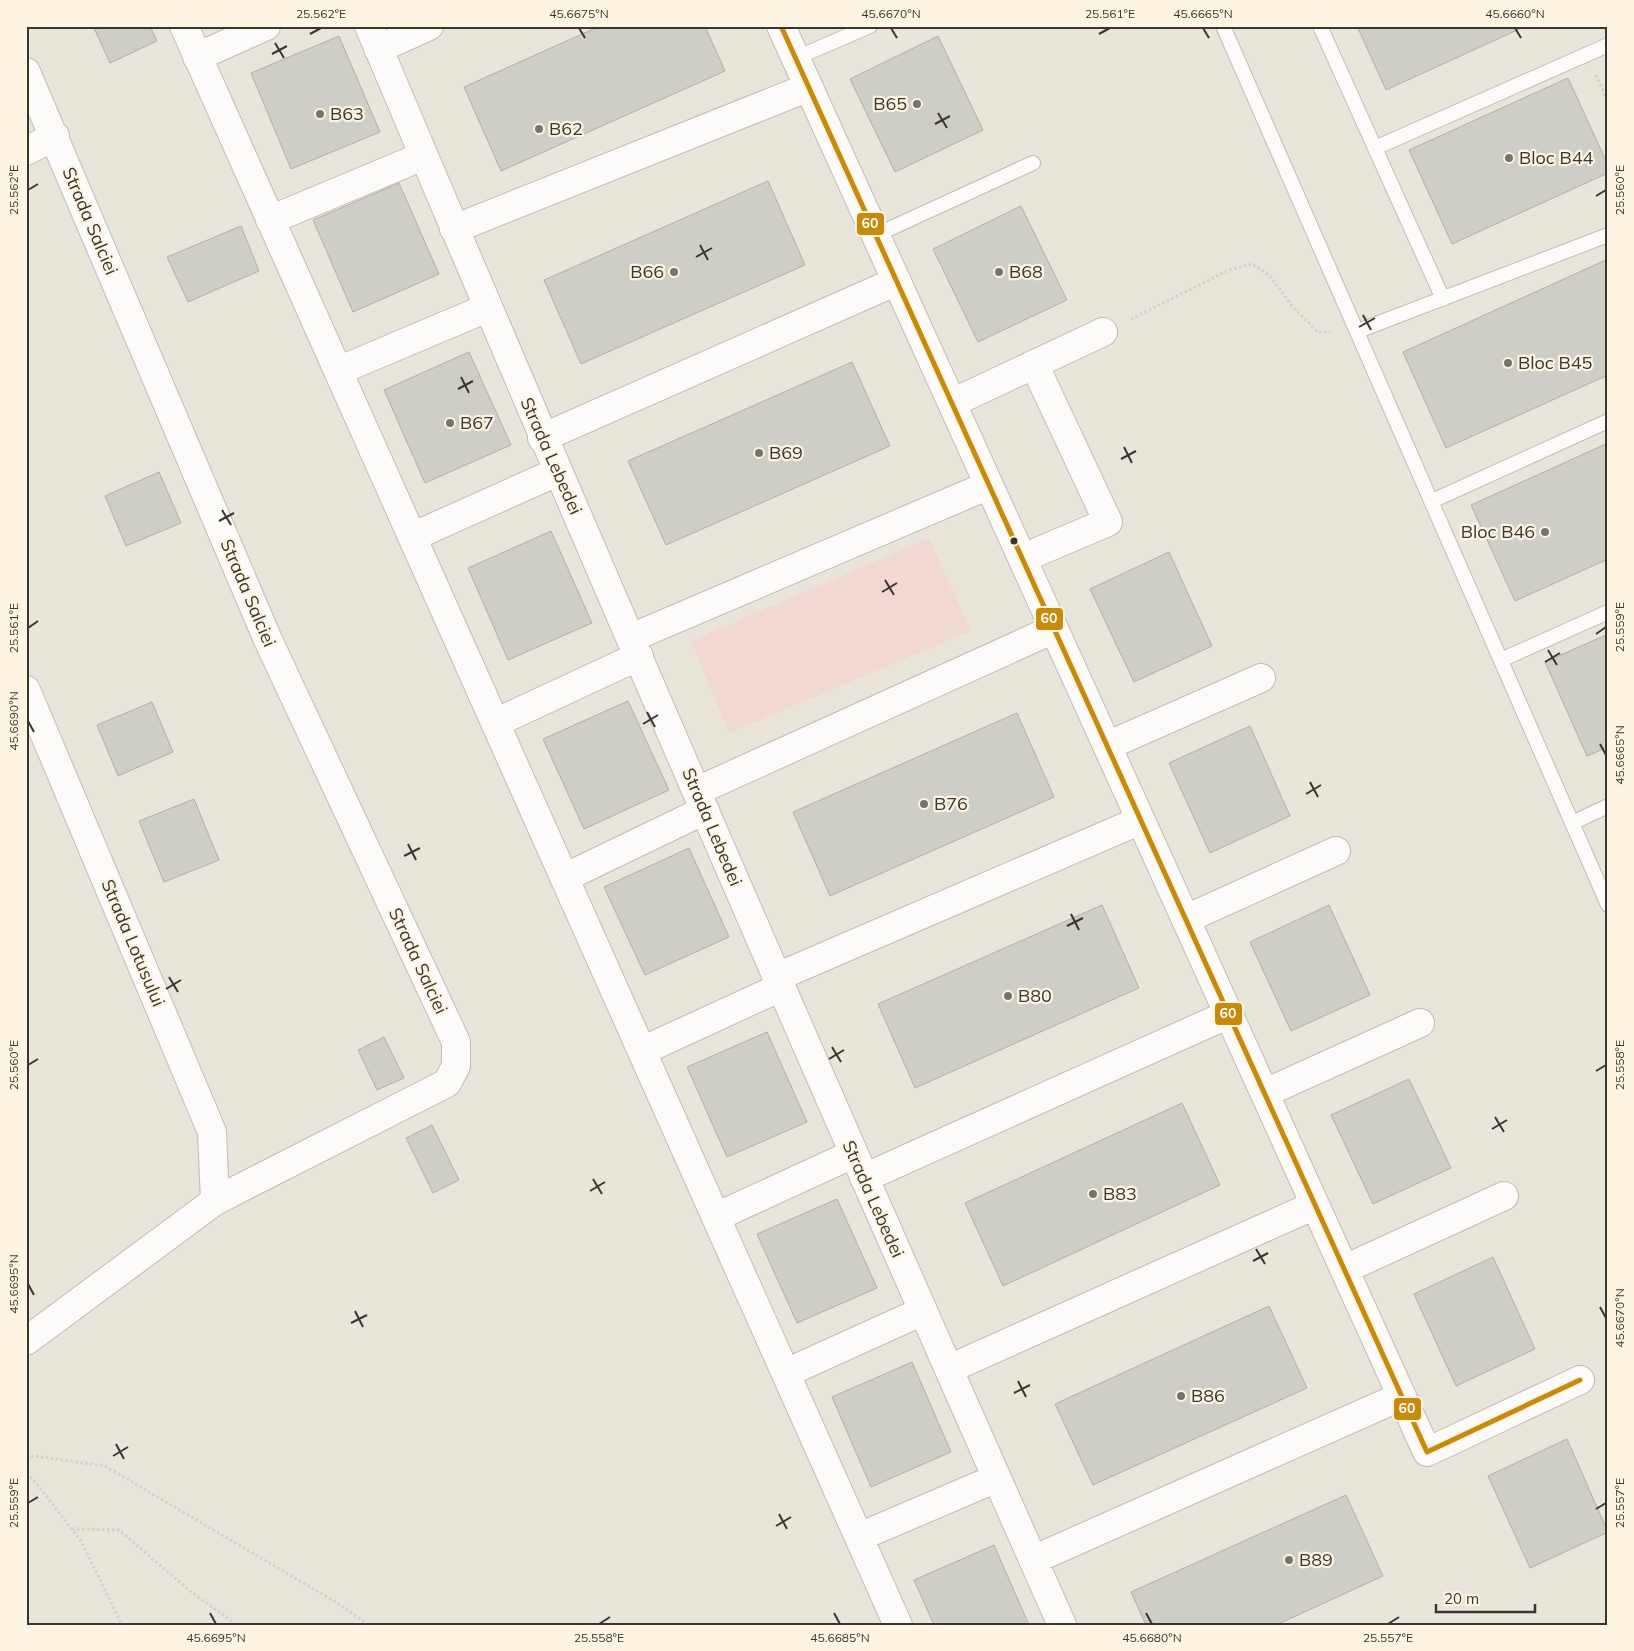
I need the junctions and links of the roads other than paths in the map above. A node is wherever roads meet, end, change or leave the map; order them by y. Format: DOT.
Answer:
graph roads {
  1 [pos="184,26"];
  2 [pos="266,26"];
  3 [pos="428,26"];
  4 [pos="781,26"];
  5 [pos="870,26"];
  6 [pos="1224,26"];
  7 [pos="1320,26"];
  8 [pos="374,38"];
  9 [pos="1608,45"];
  10 [pos="197,57"];
  11 [pos="796,58"];
  12 [pos="26,72"];
  13 [pos="809,87"];
  14 [pos="55,136"];
  15 [pos="1375,148"];
  16 [pos="26,151"];
  17 [pos="423,156"];
  18 [pos="1033,163"];
  19 [pos="270,220"];
  20 [pos="454,229"];
  21 [pos="876,235"];
  22 [pos="1608,235"];
  23 [pos="897,280"];
  24 [pos="1443,298"];
  25 [pos="488,308"];
  26 [pos="1358,331"];
  27 [pos="1103,332"];
  28 [pos="1034,364"];
  29 [pos="338,371"];
  30 [pos="952,403"];
  31 [pos="1608,421"];
  32 [pos="542,438"];
  33 [pos="557,472"];
  34 [pos="989,485"];
  35 [pos="1432,501"];
  36 [pos="412,537"];
  37 [pos="1022,558"];
  38 [pos="1608,612"];
  39 [pos="1054,629"];
  40 [pos="635,647"];
  41 [pos="1501,660"];
  42 [pos="1261,678"];
  43 [pos="26,690"];
  44 [pos="495,723"];
  45 [pos="1107,746"];
  46 [pos="701,800"];
  47 [pos="1608,806"];
  48 [pos="1141,820"];
  49 [pos="1572,823"];
  50 [pos="1336,851"];
  51 [pos="564,878"];
  52 [pos="1608,905"];
  53 [pos="1186,919"];
  54 [pos="779,982"];
  55 [pos="1229,1014"];
  56 [pos="1420,1022"];
  57 [pos="642,1051"];
  58 [pos="1264,1093"];
  59 [pos="858,1166"];
  60 [pos="1504,1196"];
  61 [pos="215,1201"];
  62 [pos="1316,1205"];
  63 [pos="716,1217"];
  64 [pos="1345,1269"];
  65 [pos="922,1311"];
  66 [pos="26,1341"];
  67 [pos="948,1369"];
  68 [pos="786,1373"];
  69 [pos="1580,1380"];
  70 [pos="1402,1396"];
  71 [pos="997,1478"];
  72 [pos="859,1537"];
  73 [pos="1033,1560"];
  74 [pos="898,1625"];
  75 [pos="1062,1625"];
  1 -- 10 [label="street"];
  2 -- 10 [label="street"];
  3 -- 8 [label="street"];
  4 -- 11 [label="street"];
  5 -- 11 [label="lane"];
  6 -- 26 [label="lane"];
  7 -- 15 [label="lane"];
  8 -- 17 [label="street, Strada Lebedei"];
  9 -- 15 [label="lane"];
  10 -- 19 [label="street"];
  11 -- 13 [label="street"];
  12 -- 14 [label="street, Strada Salciei"];
  13 -- 20 [label="street"];
  13 -- 21 [label="street"];
  14 -- 16 [label="street"];
  14 -- 61 [label="street, Strada Salciei"];
  15 -- 24 [label="lane"];
  17 -- 19 [label="street"];
  17 -- 20 [label="street, Strada Lebedei"];
  18 -- 21 [label="lane"];
  19 -- 29 [label="street"];
  20 -- 25 [label="street, Strada Lebedei"];
  21 -- 23 [label="street"];
  22 -- 24 [label="lane"];
  23 -- 30 [label="street"];
  23 -- 32 [label="street"];
  24 -- 26 [label="lane"];
  25 -- 29 [label="street"];
  25 -- 32 [label="street, Strada Lebedei"];
  26 -- 35 [label="lane"];
  27 -- 28 [label="street"];
  28 -- 30 [label="street"];
  28 -- 37 [label="street"];
  29 -- 36 [label="street"];
  30 -- 34 [label="street"];
  31 -- 35 [label="lane"];
  32 -- 33 [label="street, Strada Lebedei"];
  33 -- 36 [label="street"];
  33 -- 40 [label="street, Strada Lebedei"];
  34 -- 37 [label="street"];
  34 -- 40 [label="street"];
  35 -- 41 [label="lane"];
  36 -- 44 [label="street"];
  37 -- 39 [label="street"];
  38 -- 41 [label="lane"];
  39 -- 45 [label="street"];
  39 -- 46 [label="street"];
  40 -- 44 [label="street"];
  40 -- 46 [label="street, Strada Lebedei"];
  41 -- 49 [label="lane"];
  42 -- 45 [label="street"];
  43 -- 61 [label="street, Strada Lotusului"];
  44 -- 51 [label="street"];
  45 -- 48 [label="street"];
  46 -- 51 [label="street"];
  46 -- 54 [label="street, Strada Lebedei"];
  47 -- 49 [label="lane"];
  48 -- 53 [label="street"];
  48 -- 54 [label="street"];
  49 -- 52 [label="lane"];
  50 -- 53 [label="street"];
  51 -- 57 [label="street"];
  53 -- 55 [label="street"];
  54 -- 57 [label="street"];
  54 -- 59 [label="street, Strada Lebedei"];
  55 -- 58 [label="street"];
  55 -- 59 [label="street"];
  56 -- 58 [label="street"];
  57 -- 63 [label="street"];
  58 -- 62 [label="street"];
  59 -- 63 [label="street"];
  59 -- 65 [label="street, Strada Lebedei"];
  60 -- 64 [label="street"];
  61 -- 66 [label="street"];
  62 -- 64 [label="street"];
  62 -- 67 [label="street"];
  63 -- 68 [label="street"];
  64 -- 70 [label="street"];
  65 -- 67 [label="street, Strada Lebedei"];
  65 -- 68 [label="street"];
  67 -- 71 [label="street, Strada Lebedei"];
  68 -- 72 [label="street"];
  69 -- 70 [label="street"];
  70 -- 73 [label="street"];
  71 -- 72 [label="street"];
  71 -- 73 [label="street, Strada Lebedei"];
  72 -- 74 [label="street"];
  73 -- 75 [label="street, Strada Lebedei"];
}
